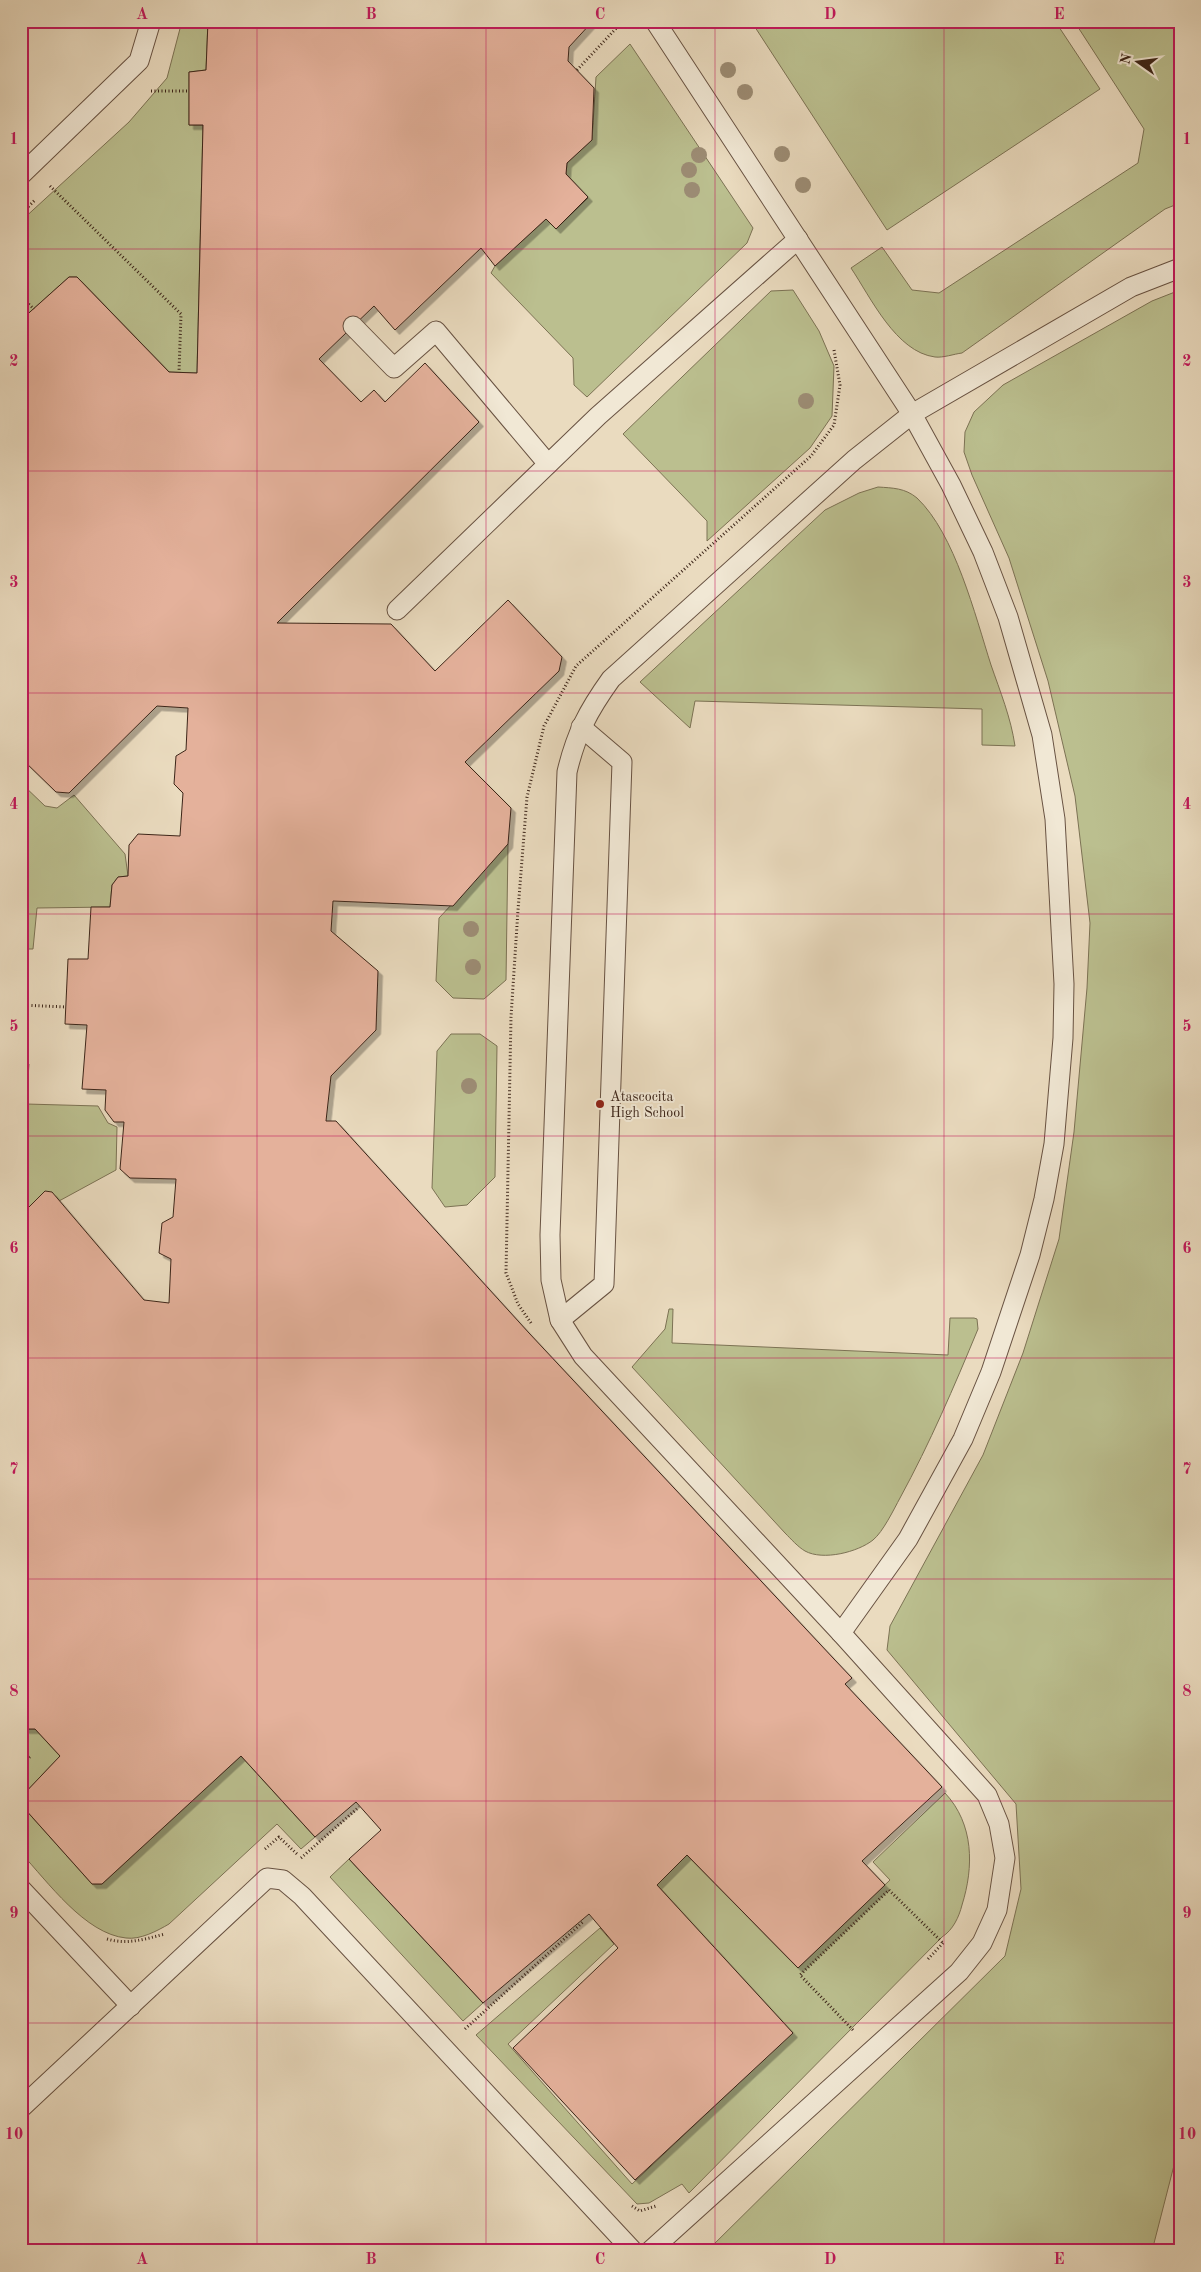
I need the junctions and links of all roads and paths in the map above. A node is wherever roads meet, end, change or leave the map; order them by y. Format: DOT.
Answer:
graph roads {
  1 [pos="152,21"];
  2 [pos="624,21"];
  3 [pos="655,21"];
  4 [pos="577,70"];
  5 [pos="151,91"];
  6 [pos="189,91"];
  7 [pos="21,175"];
  8 [pos="50,186"];
  9 [pos="798,239"];
  10 [pos="1180,268"];
  11 [pos="21,297"];
  12 [pos="34,309"];
  13 [pos="354,326"];
  14 [pos="179,372"];
  15 [pos="912,414"];
  16 [pos="548,464"];
  17 [pos="397,610"];
  18 [pos="581,727"];
  19 [pos="21,1005"];
  20 [pos="66,1007"];
  21 [pos="518,1304"];
  22 [pos="560,1320"];
  23 [pos="533,1326"];
  24 [pos="841,1633"];
  25 [pos="30,1756"];
  26 [pos="21,1764"];
  27 [pos="359,1806"];
  28 [pos="264,1850"];
  29 [pos="301,1859"];
  30 [pos="308,1866"];
  31 [pos="21,1889"];
  32 [pos="584,1921"];
  33 [pos="166,1934"];
  34 [pos="98,1935"];
  35 [pos="947,1939"];
  36 [pos="943,1944"];
  37 [pos="923,1964"];
  38 [pos="965,1964"];
  39 [pos="131,2006"];
  40 [pos="458,2022"];
  41 [pos="465,2030"];
  42 [pos="472,2037"];
  43 [pos="849,2038"];
  44 [pos="21,2108"];
  45 [pos="624,2200"];
  46 [pos="662,2204"];
  47 [pos="633,2251"];
  48 [pos="650,2251"];
  1 -- 7 [label="lane"];
  2 -- 4 [label="path"];
  3 -- 9 [label="lane"];
  5 -- 6 [label="path"];
  8 -- 14 [label="path"];
  9 -- 15 [label="lane"];
  9 -- 16 [label="lane"];
  10 -- 15 [label="lane"];
  11 -- 12 [label="path"];
  13 -- 16 [label="lane"];
  15 -- 18 [label="lane"];
  15 -- 24 [label="lane"];
  16 -- 17 [label="lane"];
  18 -- 22 [label="lane"];
  18 -- 22 [label="lane"];
  19 -- 20 [label="path"];
  21 -- 23 [label="path"];
  22 -- 24 [label="lane"];
  24 -- 38 [label="lane"];
  25 -- 26 [label="path"];
  27 -- 29 [label="path"];
  28 -- 29 [label="path"];
  29 -- 30 [label="path"];
  31 -- 39 [label="lane"];
  32 -- 41 [label="path"];
  33 -- 34 [label="path"];
  35 -- 36 [label="path"];
  36 -- 37 [label="path"];
  36 -- 38 [label="path"];
  36 -- 43 [label="path"];
  38 -- 48 [label="lane"];
  39 -- 44 [label="lane"];
  39 -- 47 [label="lane"];
  40 -- 41 [label="path"];
  41 -- 42 [label="path"];
  45 -- 46 [label="path"];
}
